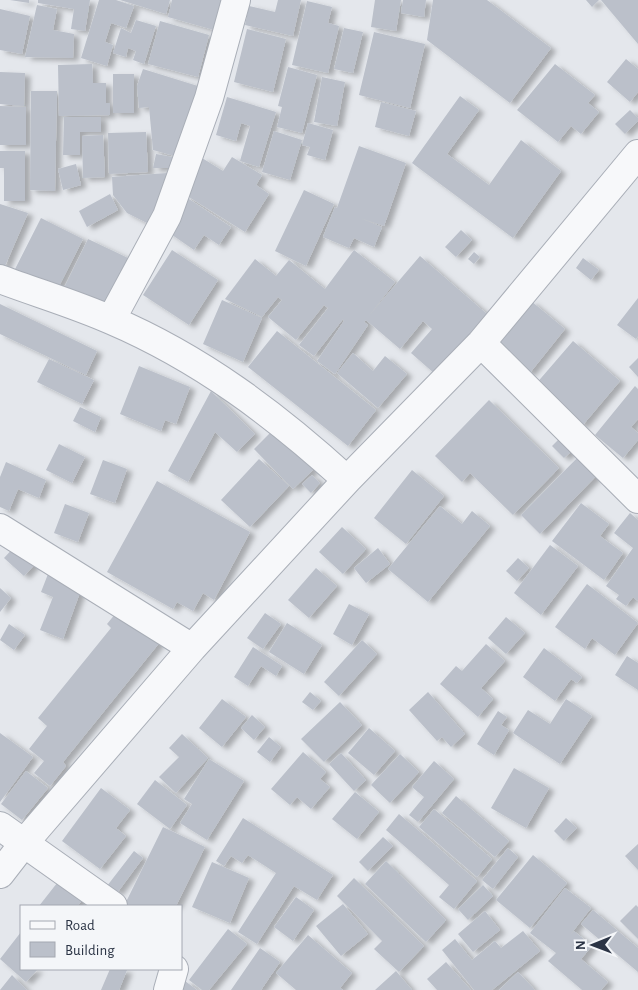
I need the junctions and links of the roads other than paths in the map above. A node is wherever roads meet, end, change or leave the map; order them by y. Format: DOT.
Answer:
graph roads {
  1 [pos="236,0"];
  2 [pos="638,154"];
  3 [pos="0,279"];
  4 [pos="111,320"];
  5 [pos="481,342"];
  6 [pos="346,480"];
  7 [pos="638,499"];
  8 [pos="0,528"];
  9 [pos="192,648"];
  10 [pos="0,826"];
  11 [pos="24,843"];
  12 [pos="0,874"];
  13 [pos="112,905"];
  14 [pos="174,970"];
  15 [pos="168,990"];
  1 -- 4 [label="street"];
  2 -- 5 [label="street"];
  3 -- 4 [label="street"];
  4 -- 6 [label="street"];
  5 -- 6 [label="street"];
  5 -- 7 [label="street"];
  6 -- 9 [label="street"];
  8 -- 9 [label="street"];
  9 -- 11 [label="street"];
  10 -- 11 [label="street"];
  11 -- 12 [label="street"];
  11 -- 13 [label="street"];
  14 -- 15 [label="street"];
}
